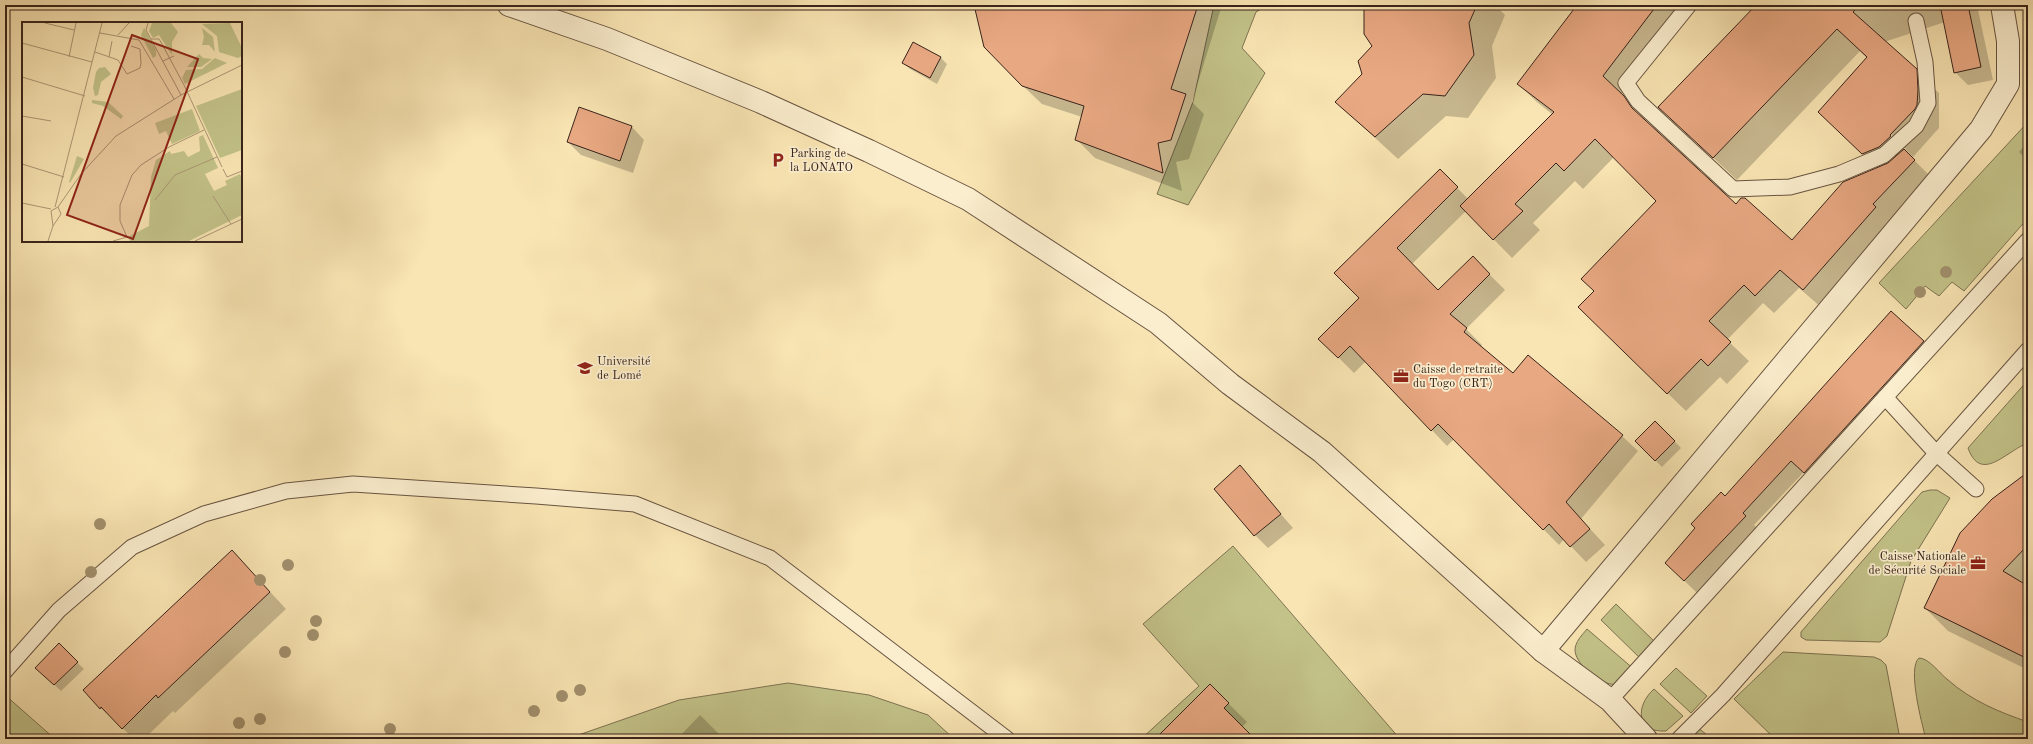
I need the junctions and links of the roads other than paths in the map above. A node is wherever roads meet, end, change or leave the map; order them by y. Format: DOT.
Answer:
graph roads {
  1 [pos="509,5"];
  2 [pos="1689,5"];
  3 [pos="2002,5"];
  4 [pos="1916,21"];
  5 [pos="2028,240"];
  6 [pos="2028,350"];
  7 [pos="1885,397"];
  8 [pos="1936,453"];
  9 [pos="1976,489"];
  10 [pos="1543,651"];
  11 [pos="5,671"];
  12 [pos="1610,700"];
  13 [pos="1007,739"];
  14 [pos="1646,739"];
  15 [pos="1679,739"];
  1 -- 10 [label="street"];
  2 -- 4 [label="lane"];
  3 -- 10 [label="street"];
  5 -- 7 [label="lane"];
  6 -- 8 [label="lane"];
  7 -- 8 [label="lane"];
  7 -- 12 [label="lane"];
  8 -- 9 [label="lane"];
  8 -- 15 [label="lane"];
  10 -- 12 [label="street"];
  11 -- 13 [label="lane"];
  12 -- 14 [label="street"];
}
